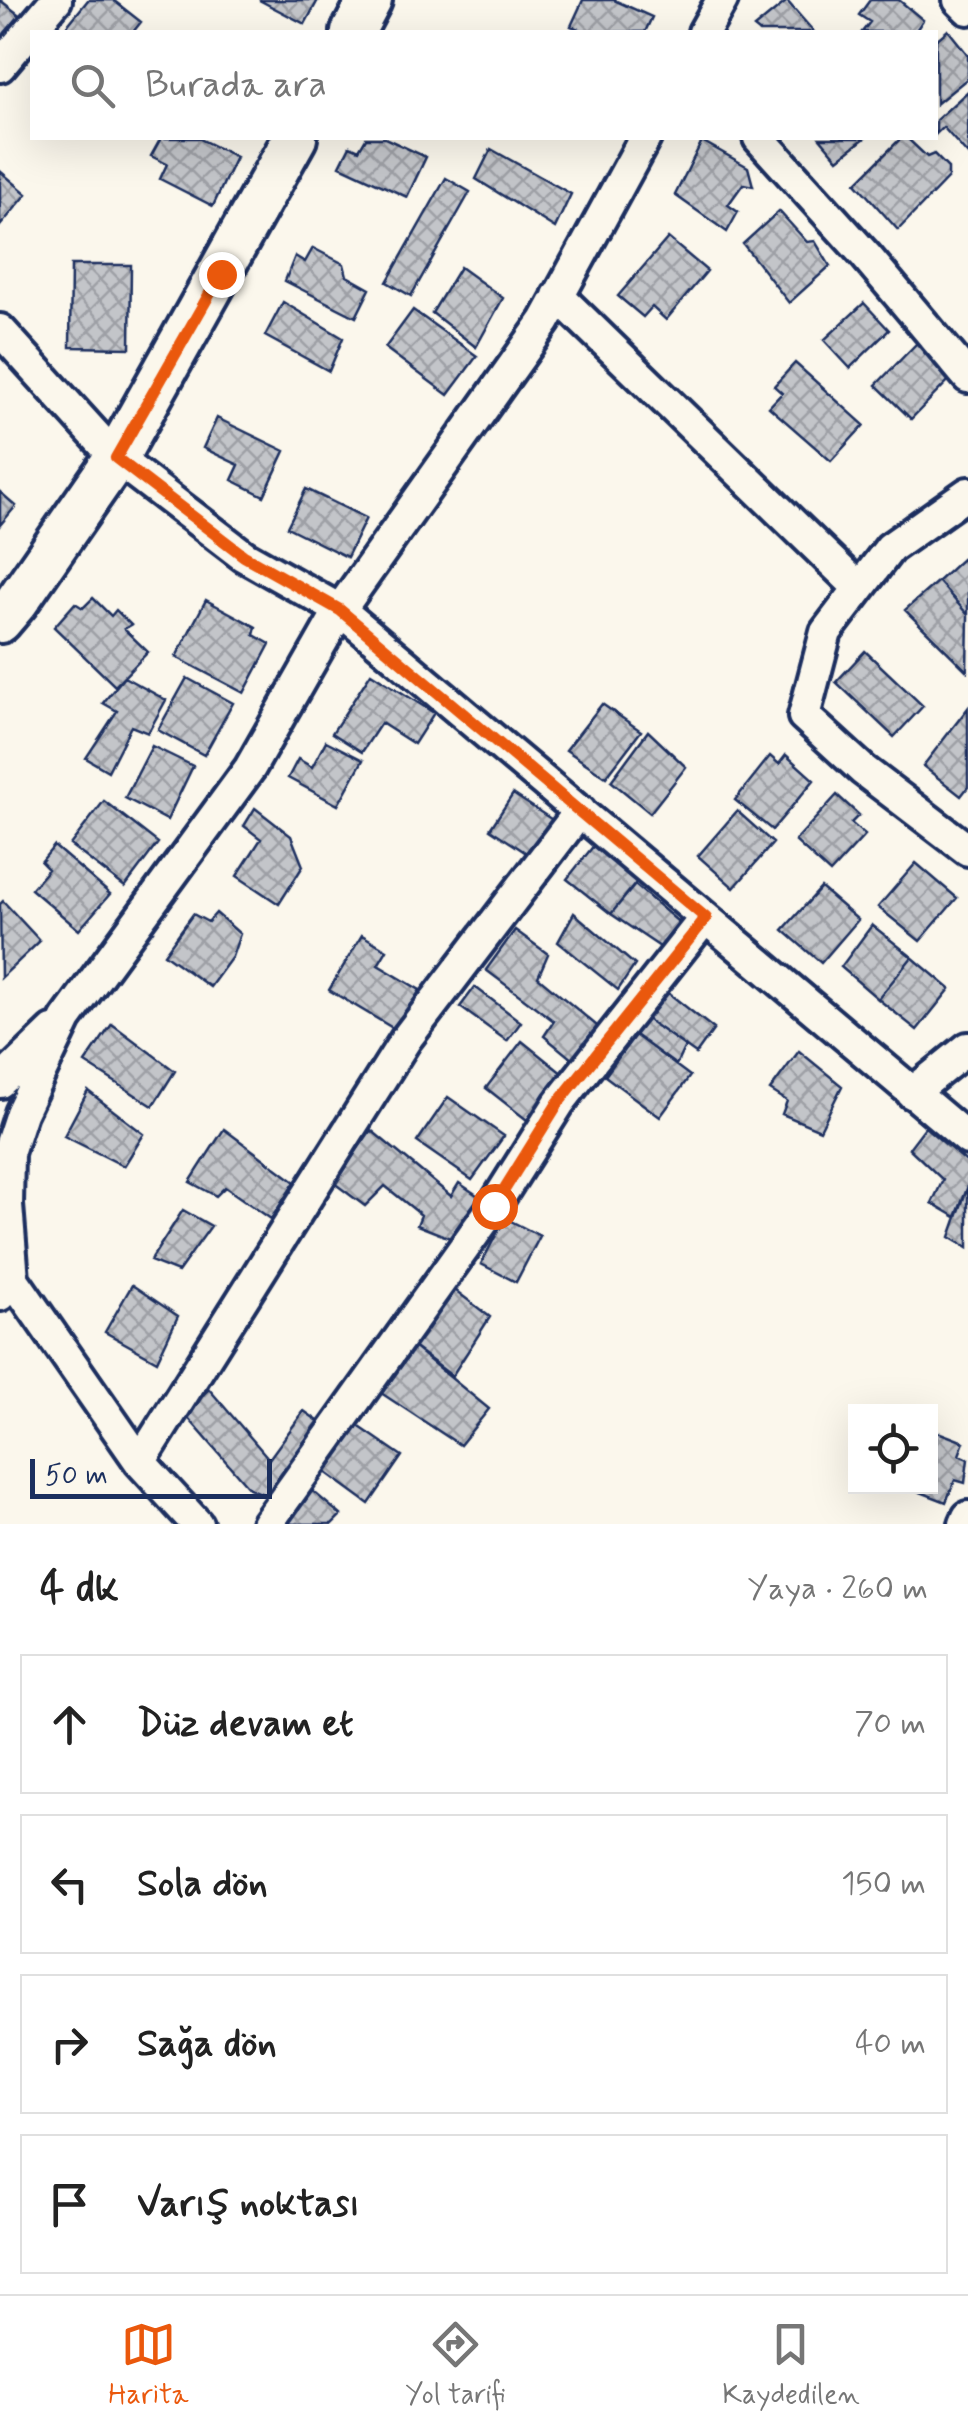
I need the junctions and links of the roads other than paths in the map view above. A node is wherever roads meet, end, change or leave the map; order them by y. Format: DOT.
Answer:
graph roads {
  1 [pos="56,0"];
  2 [pos="370,0"];
  3 [pos="722,0"];
  4 [pos="960,0"];
  5 [pos="968,10"];
  6 [pos="31,30"];
  7 [pos="353,30"];
  8 [pos="705,30"];
  9 [pos="30,31"];
  10 [pos="0,66"];
  11 [pos="294,140"];
  12 [pos="644,140"];
  13 [pos="760,140"];
  14 [pos="558,296"];
  15 [pos="0,330"];
  16 [pos="968,377"];
  17 [pos="116,458"];
  18 [pos="968,493"];
  19 [pos="859,588"];
  20 [pos="340,610"];
  21 [pos="0,620"];
  22 [pos="580,810"];
  23 [pos="968,850"];
  24 [pos="706,918"];
  25 [pos="66,1019"];
  26 [pos="968,1048"];
  27 [pos="0,1082"];
  28 [pos="912,1093"];
  29 [pos="968,1140"];
  30 [pos="4,1280"];
  31 [pos="140,1462"];
  32 [pos="968,1517"];
  33 [pos="197,1524"];
  34 [pos="266,1524"];
  35 [pos="965,1524"];
  1 -- 6 [label="street"];
  2 -- 7 [label="street"];
  3 -- 8 [label="street"];
  4 -- 5 [label="street"];
  9 -- 10 [label="street"];
  11 -- 17 [label="street"];
  12 -- 14 [label="street"];
  13 -- 16 [label="street"];
  14 -- 19 [label="street"];
  14 -- 20 [label="street"];
  15 -- 17 [label="street"];
  17 -- 20 [label="street"];
  17 -- 21 [label="street"];
  18 -- 19 [label="street"];
  19 -- 23 [label="street"];
  20 -- 22 [label="street"];
  20 -- 25 [label="street"];
  22 -- 24 [label="street"];
  22 -- 31 [label="street"];
  24 -- 28 [label="street"];
  24 -- 34 [label="street"];
  25 -- 27 [label="street"];
  25 -- 30 [label="street"];
  26 -- 28 [label="street"];
  28 -- 29 [label="street"];
  30 -- 31 [label="street"];
  31 -- 33 [label="street"];
  32 -- 35 [label="street"];
}
